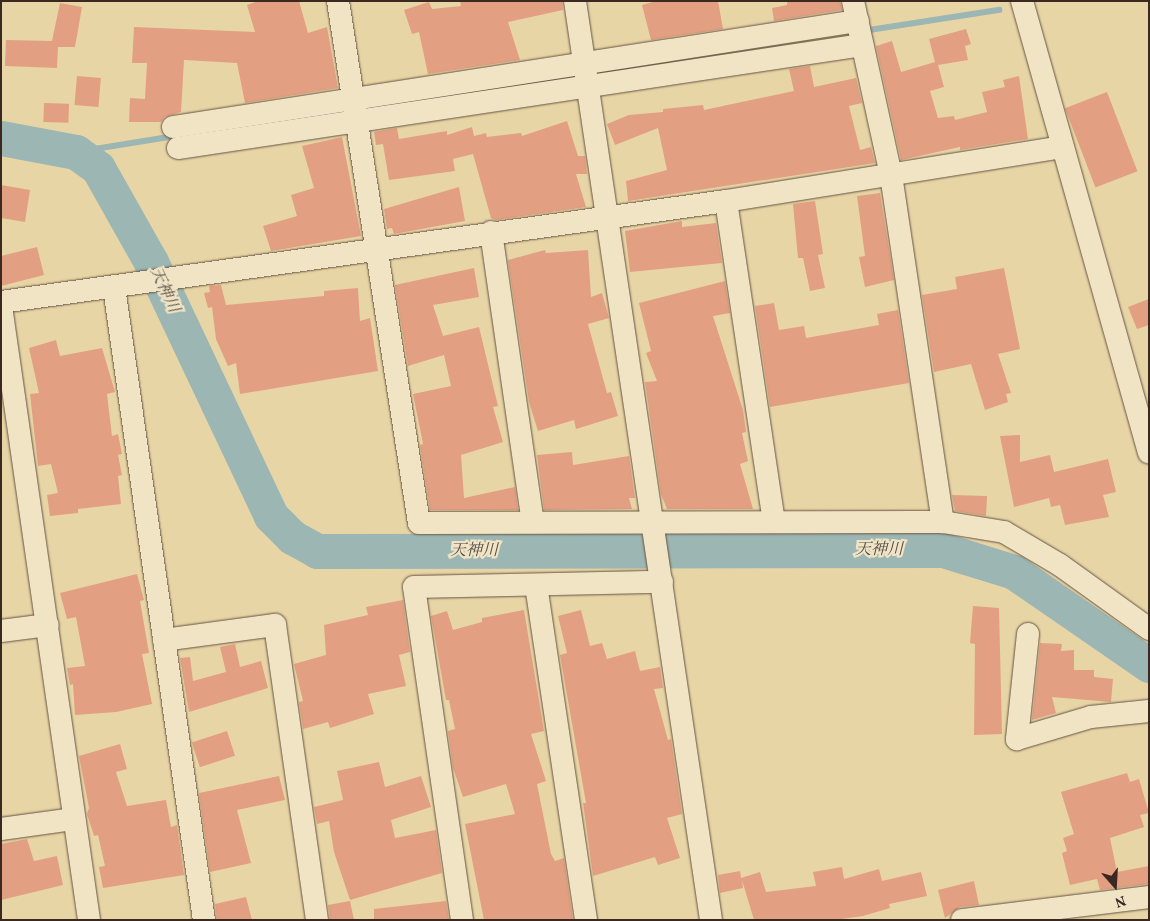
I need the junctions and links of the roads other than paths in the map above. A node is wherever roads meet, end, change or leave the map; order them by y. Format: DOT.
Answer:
graph roads {
  1 [pos="338,1"];
  2 [pos="576,1"];
  3 [pos="1022,1"];
  4 [pos="856,11"];
  5 [pos="862,45"];
  6 [pos="585,64"];
  7 [pos="589,86"];
  8 [pos="353,109"];
  9 [pos="175,137"];
  10 [pos="1062,147"];
  11 [pos="891,175"];
  12 [pos="726,201"];
  13 [pos="608,216"];
  14 [pos="491,232"];
  15 [pos="375,250"];
  16 [pos="114,288"];
  17 [pos="1,304"];
  18 [pos="1142,405"];
  19 [pos="9,411"];
  20 [pos="1149,452"];
  21 [pos="774,521"];
  22 [pos="533,522"];
  23 [pos="943,522"];
  24 [pos="654,523"];
  25 [pos="662,582"];
  26 [pos="536,585"];
  27 [pos="48,625"];
  28 [pos="1149,629"];
  29 [pos="1,631"];
  30 [pos="1028,634"];
  31 [pos="164,640"];
  32 [pos="1149,711"];
  33 [pos="74,819"];
  34 [pos="1,829"];
  35 [pos="1149,897"];
  36 [pos="89,920"];
  37 [pos="204,920"];
  38 [pos="317,920"];
  39 [pos="462,920"];
  40 [pos="586,920"];
  41 [pos="711,920"];
  42 [pos="962,920"];
  1 -- 8 [label="street"];
  2 -- 6 [label="street"];
  3 -- 10 [label="street"];
  4 -- 5 [label="street"];
  4 -- 6 [label="street"];
  5 -- 7 [label="street"];
  5 -- 11 [label="street"];
  6 -- 7 [label="street"];
  6 -- 8 [label="street"];
  7 -- 8 [label="street"];
  7 -- 13 [label="street"];
  8 -- 9 [label="street"];
  8 -- 15 [label="street"];
  10 -- 11 [label="street"];
  10 -- 18 [label="street"];
  11 -- 12 [label="street"];
  11 -- 23 [label="street"];
  12 -- 13 [label="street"];
  12 -- 21 [label="street"];
  13 -- 14 [label="street"];
  13 -- 24 [label="street"];
  14 -- 15 [label="street"];
  14 -- 22 [label="street"];
  15 -- 16 [label="street"];
  15 -- 22 [label="street"];
  16 -- 17 [label="street"];
  16 -- 31 [label="street"];
  17 -- 19 [label="street"];
  18 -- 20 [label="street"];
  19 -- 27 [label="street"];
  21 -- 23 [label="street"];
  21 -- 24 [label="street"];
  22 -- 24 [label="street"];
  23 -- 28 [label="street"];
  24 -- 25 [label="street"];
  25 -- 26 [label="street"];
  25 -- 41 [label="street"];
  26 -- 39 [label="street"];
  26 -- 40 [label="street"];
  27 -- 29 [label="street"];
  27 -- 33 [label="street"];
  30 -- 32 [label="street"];
  31 -- 37 [label="street"];
  31 -- 38 [label="street"];
  33 -- 34 [label="street"];
  33 -- 36 [label="street"];
  35 -- 42 [label="street"];
}
